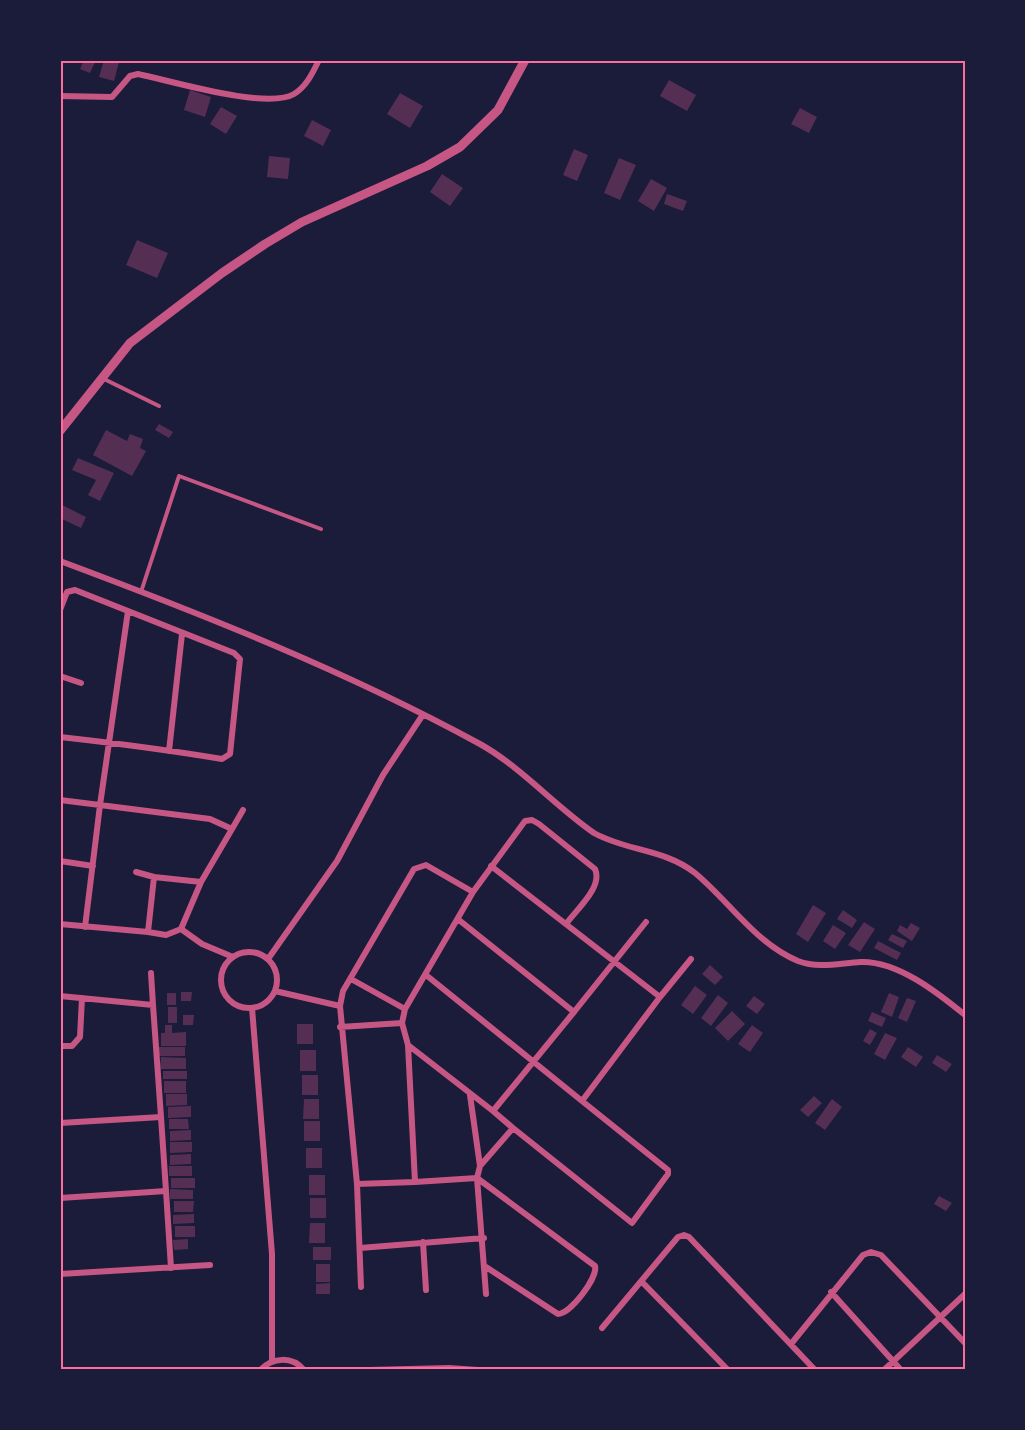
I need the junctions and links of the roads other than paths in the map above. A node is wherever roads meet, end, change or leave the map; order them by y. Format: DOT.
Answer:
graph roads {
  1 [pos="319,60"];
  2 [pos="525,60"];
  3 [pos="60,96"];
  4 [pos="101,378"];
  5 [pos="159,406"];
  6 [pos="60,431"];
  7 [pos="321,529"];
  8 [pos="60,561"];
  9 [pos="141,592"];
  10 [pos="60,610"];
  11 [pos="128,610"];
  12 [pos="182,634"];
  13 [pos="60,676"];
  14 [pos="81,683"];
  15 [pos="422,716"];
  16 [pos="60,737"];
  17 [pos="110,743"];
  18 [pos="169,751"];
  19 [pos="60,800"];
  20 [pos="100,805"];
  21 [pos="243,810"];
  22 [pos="232,829"];
  23 [pos="60,861"];
  24 [pos="93,866"];
  25 [pos="491,866"];
  26 [pos="136,873"];
  27 [pos="154,877"];
  28 [pos="201,882"];
  29 [pos="473,892"];
  30 [pos="459,920"];
  31 [pos="646,922"];
  32 [pos="60,924"];
  33 [pos="566,924"];
  34 [pos="85,927"];
  35 [pos="181,929"];
  36 [pos="148,932"];
  37 [pos="233,957"];
  38 [pos="268,958"];
  39 [pos="691,959"];
  40 [pos="614,960"];
  41 [pos="151,973"];
  42 [pos="426,975"];
  43 [pos="351,979"];
  44 [pos="275,991"];
  45 [pos="60,996"];
  46 [pos="660,997"];
  47 [pos="82,998"];
  48 [pos="153,1005"];
  49 [pos="340,1006"];
  50 [pos="252,1008"];
  51 [pos="405,1009"];
  52 [pos="574,1012"];
  53 [pos="965,1015"];
  54 [pos="402,1023"];
  55 [pos="340,1028"];
  56 [pos="408,1045"];
  57 [pos="60,1046"];
  58 [pos="534,1062"];
  59 [pos="470,1095"];
  60 [pos="582,1101"];
  61 [pos="493,1111"];
  62 [pos="161,1117"];
  63 [pos="60,1123"];
  64 [pos="513,1128"];
  65 [pos="480,1166"];
  66 [pos="477,1178"];
  67 [pos="415,1182"];
  68 [pos="357,1184"];
  69 [pos="165,1191"];
  70 [pos="60,1198"];
  71 [pos="483,1238"];
  72 [pos="423,1242"];
  73 [pos="360,1248"];
  74 [pos="210,1265"];
  75 [pos="486,1267"];
  76 [pos="171,1268"];
  77 [pos="60,1274"];
  78 [pos="642,1283"];
  79 [pos="361,1287"];
  80 [pos="426,1290"];
  81 [pos="831,1292"];
  82 [pos="486,1294"];
  83 [pos="965,1294"];
  84 [pos="941,1318"];
  85 [pos="602,1328"];
  86 [pos="965,1343"];
  87 [pos="791,1344"];
  88 [pos="272,1361"];
  89 [pos="893,1362"];
  90 [pos="260,1370"];
  91 [pos="304,1370"];
  92 [pos="369,1370"];
  93 [pos="478,1370"];
  94 [pos="728,1370"];
  95 [pos="815,1370"];
  96 [pos="884,1370"];
  97 [pos="901,1370"];
  1 -- 3 [label="street"];
  2 -- 4 [label="street"];
  4 -- 5 [label="lane"];
  4 -- 6 [label="street"];
  7 -- 9 [label="lane"];
  8 -- 9 [label="street"];
  9 -- 15 [label="street"];
  10 -- 11 [label="street"];
  11 -- 12 [label="street"];
  11 -- 17 [label="street"];
  12 -- 18 [label="street"];
  12 -- 18 [label="street"];
  13 -- 14 [label="street"];
  15 -- 38 [label="street"];
  15 -- 53 [label="street"];
  16 -- 17 [label="street"];
  17 -- 18 [label="street"];
  17 -- 20 [label="street"];
  19 -- 20 [label="street"];
  20 -- 22 [label="street"];
  20 -- 24 [label="street"];
  21 -- 22 [label="street"];
  22 -- 28 [label="street"];
  23 -- 24 [label="street"];
  24 -- 34 [label="street"];
  25 -- 29 [label="street"];
  25 -- 33 [label="street"];
  25 -- 33 [label="street"];
  26 -- 27 [label="street"];
  27 -- 28 [label="street"];
  27 -- 36 [label="street"];
  28 -- 35 [label="street"];
  29 -- 30 [label="street"];
  29 -- 43 [label="street"];
  30 -- 42 [label="street"];
  30 -- 52 [label="street"];
  31 -- 40 [label="street"];
  32 -- 34 [label="street"];
  33 -- 40 [label="street"];
  34 -- 36 [label="street"];
  35 -- 36 [label="street"];
  35 -- 37 [label="street"];
  37 -- 38 [label="street"];
  37 -- 50 [label="street"];
  38 -- 44 [label="street"];
  39 -- 46 [label="street"];
  40 -- 46 [label="street"];
  40 -- 52 [label="street"];
  41 -- 48 [label="street"];
  42 -- 51 [label="street"];
  42 -- 58 [label="street"];
  43 -- 49 [label="street"];
  43 -- 51 [label="street"];
  44 -- 49 [label="street"];
  44 -- 50 [label="street"];
  45 -- 47 [label="street"];
  46 -- 60 [label="street"];
  47 -- 48 [label="street"];
  47 -- 57 [label="street"];
  48 -- 62 [label="street"];
  49 -- 55 [label="street"];
  50 -- 88 [label="street"];
  51 -- 54 [label="street"];
  52 -- 58 [label="street"];
  54 -- 55 [label="street"];
  54 -- 56 [label="street"];
  55 -- 68 [label="street"];
  56 -- 59 [label="street"];
  56 -- 67 [label="street"];
  58 -- 60 [label="street"];
  58 -- 61 [label="street"];
  59 -- 61 [label="street"];
  59 -- 65 [label="street"];
  60 -- 64 [label="street"];
  61 -- 64 [label="street"];
  62 -- 63 [label="street"];
  62 -- 69 [label="street"];
  64 -- 65 [label="street"];
  65 -- 66 [label="street"];
  66 -- 67 [label="street"];
  66 -- 71 [label="street"];
  66 -- 75 [label="street"];
  67 -- 68 [label="street"];
  68 -- 73 [label="street"];
  69 -- 70 [label="street"];
  69 -- 76 [label="street"];
  71 -- 72 [label="street"];
  71 -- 75 [label="street"];
  72 -- 73 [label="street"];
  72 -- 80 [label="street"];
  73 -- 79 [label="street"];
  74 -- 76 [label="street"];
  75 -- 82 [label="street"];
  76 -- 77 [label="street"];
  78 -- 85 [label="street"];
  78 -- 87 [label="street"];
  78 -- 94 [label="street"];
  81 -- 84 [label="street"];
  81 -- 87 [label="street"];
  81 -- 89 [label="street"];
  83 -- 84 [label="street"];
  84 -- 86 [label="street"];
  84 -- 89 [label="street"];
  87 -- 95 [label="street"];
  88 -- 90 [label="street"];
  88 -- 91 [label="street"];
  89 -- 96 [label="street"];
  89 -- 97 [label="street"];
  92 -- 93 [label="street"];
}
